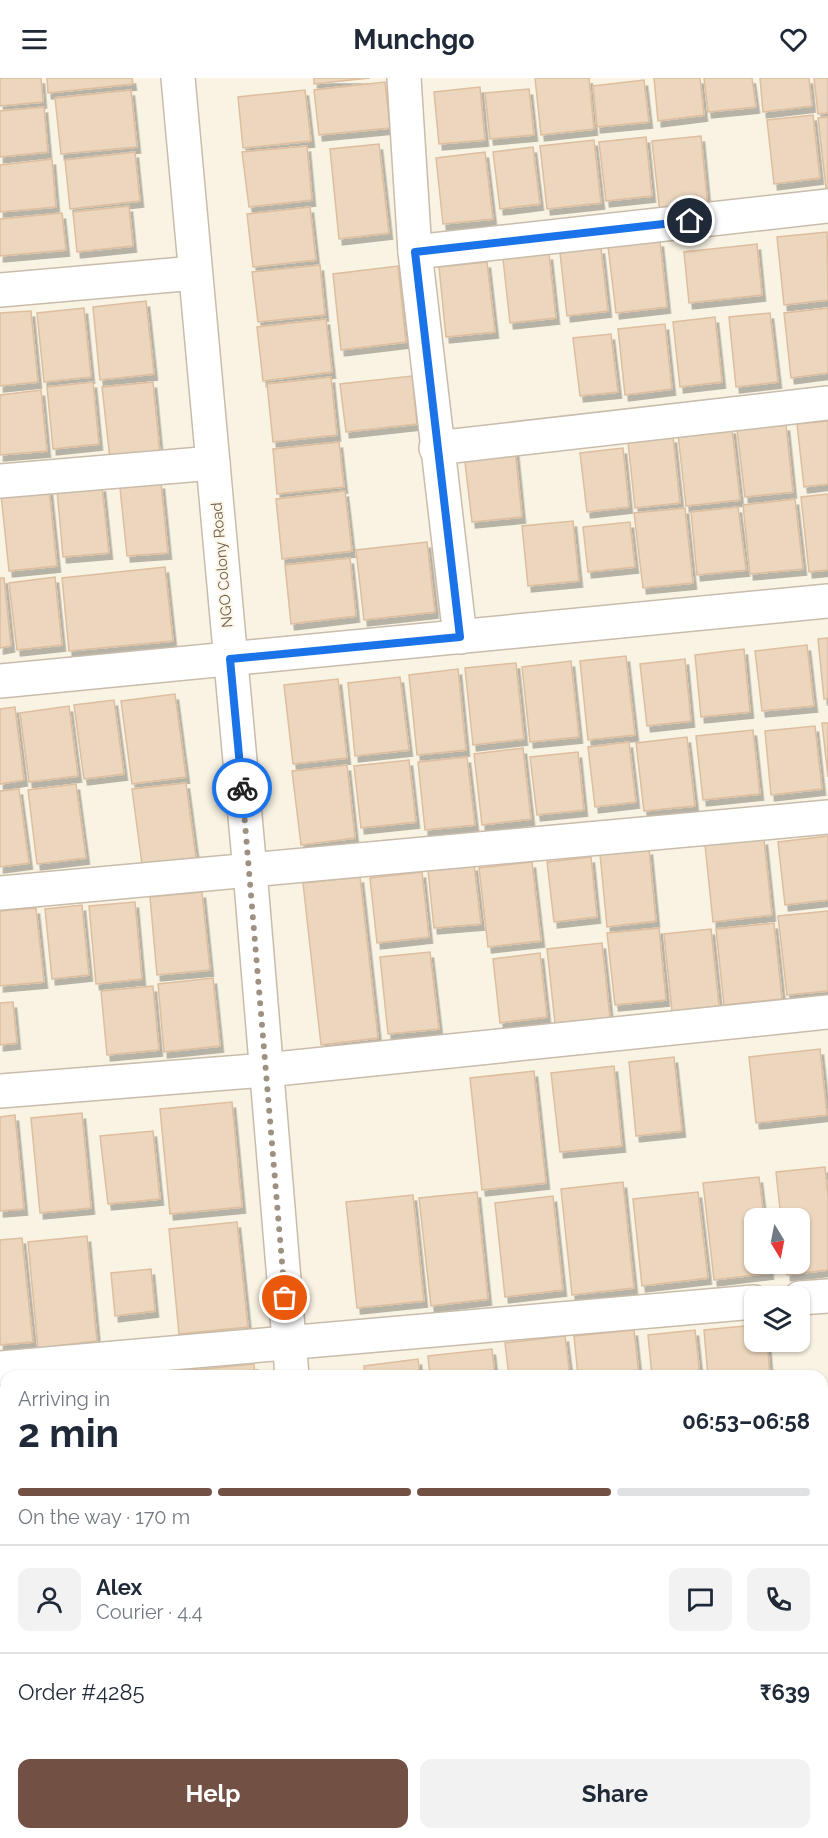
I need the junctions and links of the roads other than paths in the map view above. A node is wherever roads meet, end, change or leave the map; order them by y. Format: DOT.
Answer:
graph roads {
  1 [pos="178,78"];
  2 [pos="404,78"];
  3 [pos="828,206"];
  4 [pos="415,252"];
  5 [pos="195,273"];
  6 [pos="0,290"];
  7 [pos="828,403"];
  8 [pos="436,448"];
  9 [pos="213,463"];
  10 [pos="0,480"];
  11 [pos="828,602"];
  12 [pos="460,637"];
  13 [pos="230,659"];
  14 [pos="0,681"];
  15 [pos="828,817"];
  16 [pos="250,871"];
  17 [pos="0,893"];
  18 [pos="828,1012"];
  19 [pos="266,1070"];
  20 [pos="0,1091"];
  21 [pos="828,1296"];
  22 [pos="810,1297"];
  23 [pos="744,1303"];
  24 [pos="289,1343"];
  25 [pos="10,1370"];
  26 [pos="291,1370"];
  1 -- 5 [label="street, NGO Colony Road"];
  2 -- 4 [label="street"];
  3 -- 4 [label="street"];
  4 -- 8 [label="street"];
  5 -- 6 [label="street"];
  5 -- 9 [label="street, NGO Colony Road"];
  7 -- 8 [label="street"];
  8 -- 12 [label="street"];
  9 -- 10 [label="street"];
  9 -- 13 [label="street, NGO Colony Road"];
  11 -- 12 [label="street"];
  12 -- 13 [label="street"];
  13 -- 14 [label="street"];
  13 -- 16 [label="street, NGO Colony Road"];
  15 -- 16 [label="street"];
  16 -- 17 [label="street"];
  16 -- 19 [label="street, NGO Colony Road"];
  18 -- 19 [label="street"];
  19 -- 20 [label="street"];
  19 -- 24 [label="street, NGO Colony Road"];
  21 -- 22 [label="street"];
  23 -- 24 [label="street"];
  24 -- 25 [label="street"];
  24 -- 26 [label="street, NGO Colony Road"];
}
